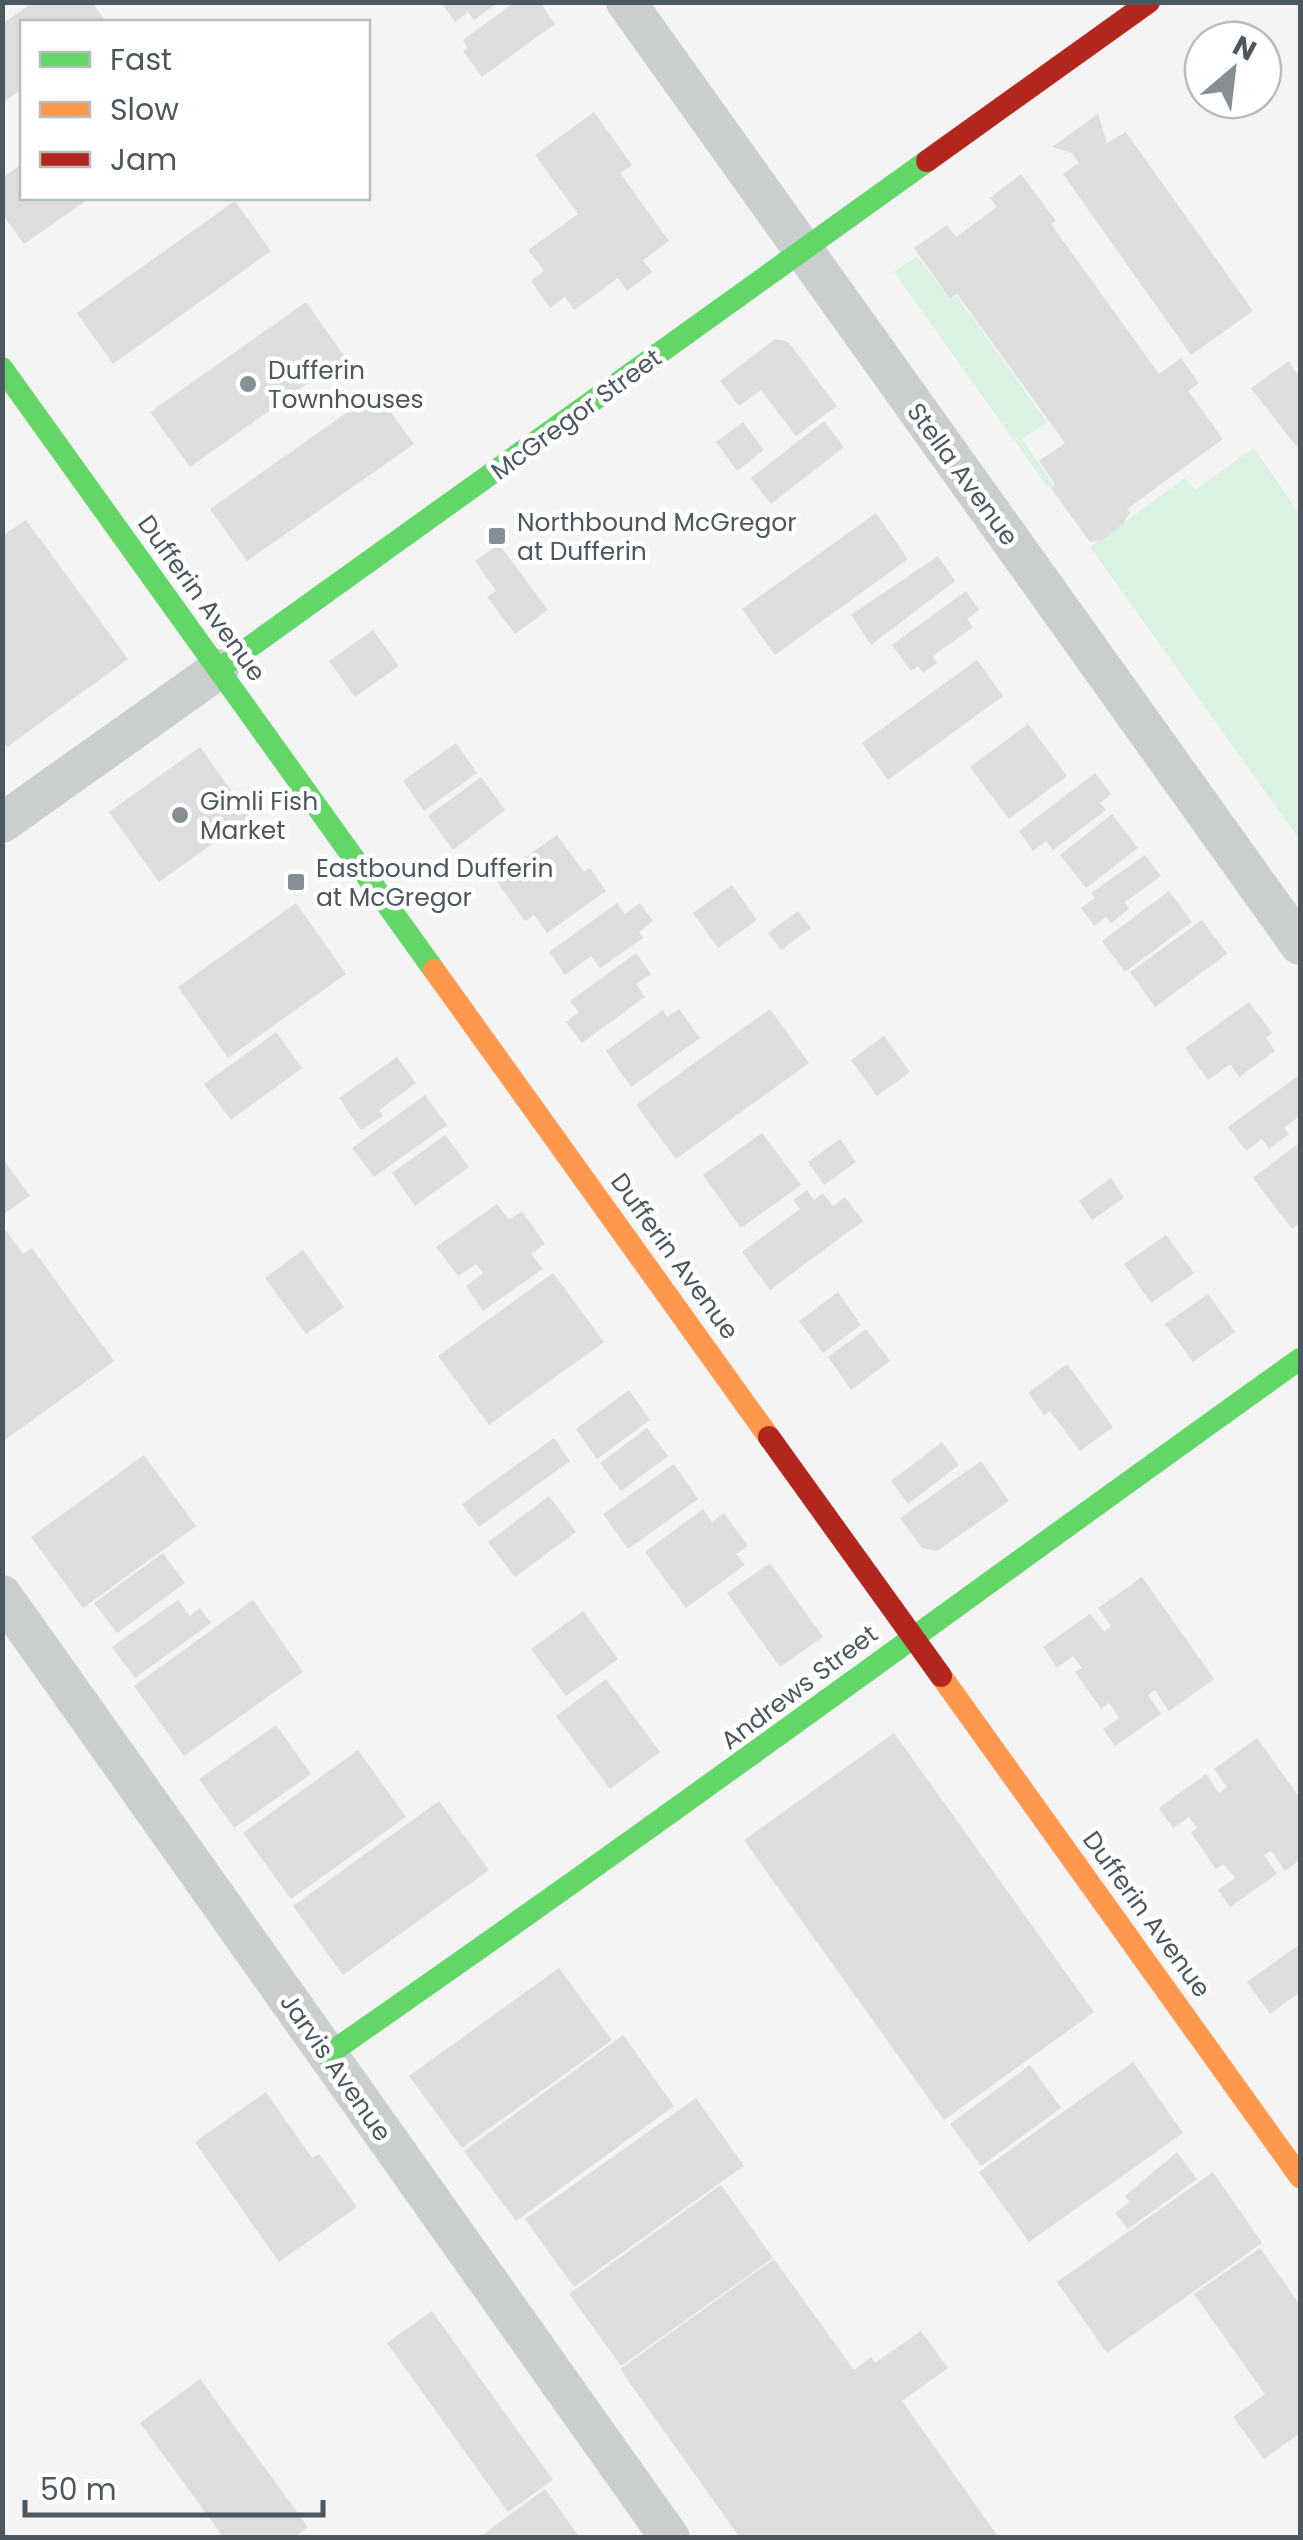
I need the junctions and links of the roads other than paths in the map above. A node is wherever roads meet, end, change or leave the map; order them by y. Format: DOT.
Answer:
graph roads {
  1 [pos="626,2"];
  2 [pos="1149,2"];
  3 [pos="802,250"];
  4 [pos="2,368"];
  5 [pos="219,670"];
  6 [pos="2,823"];
  7 [pos="1300,945"];
  8 [pos="1300,1359"];
  9 [pos="2,1596"];
  10 [pos="914,1634"];
  11 [pos="327,2056"];
  12 [pos="1300,2177"];
  13 [pos="664,2535"];
  1 -- 3 [label="street, Stella Avenue"];
  2 -- 3 [label="main road, McGregor Street"];
  3 -- 5 [label="main road, McGregor Street"];
  3 -- 7 [label="street, Stella Avenue"];
  4 -- 5 [label="main road, Dufferin Avenue"];
  5 -- 6 [label="street, McGregor Street"];
  5 -- 10 [label="main road, Dufferin Avenue"];
  8 -- 10 [label="main road, Andrews Street"];
  9 -- 11 [label="street, Jarvis Avenue"];
  10 -- 11 [label="main road, Andrews Street"];
  10 -- 12 [label="main road, Dufferin Avenue"];
  11 -- 13 [label="street, Jarvis Avenue"];
}
